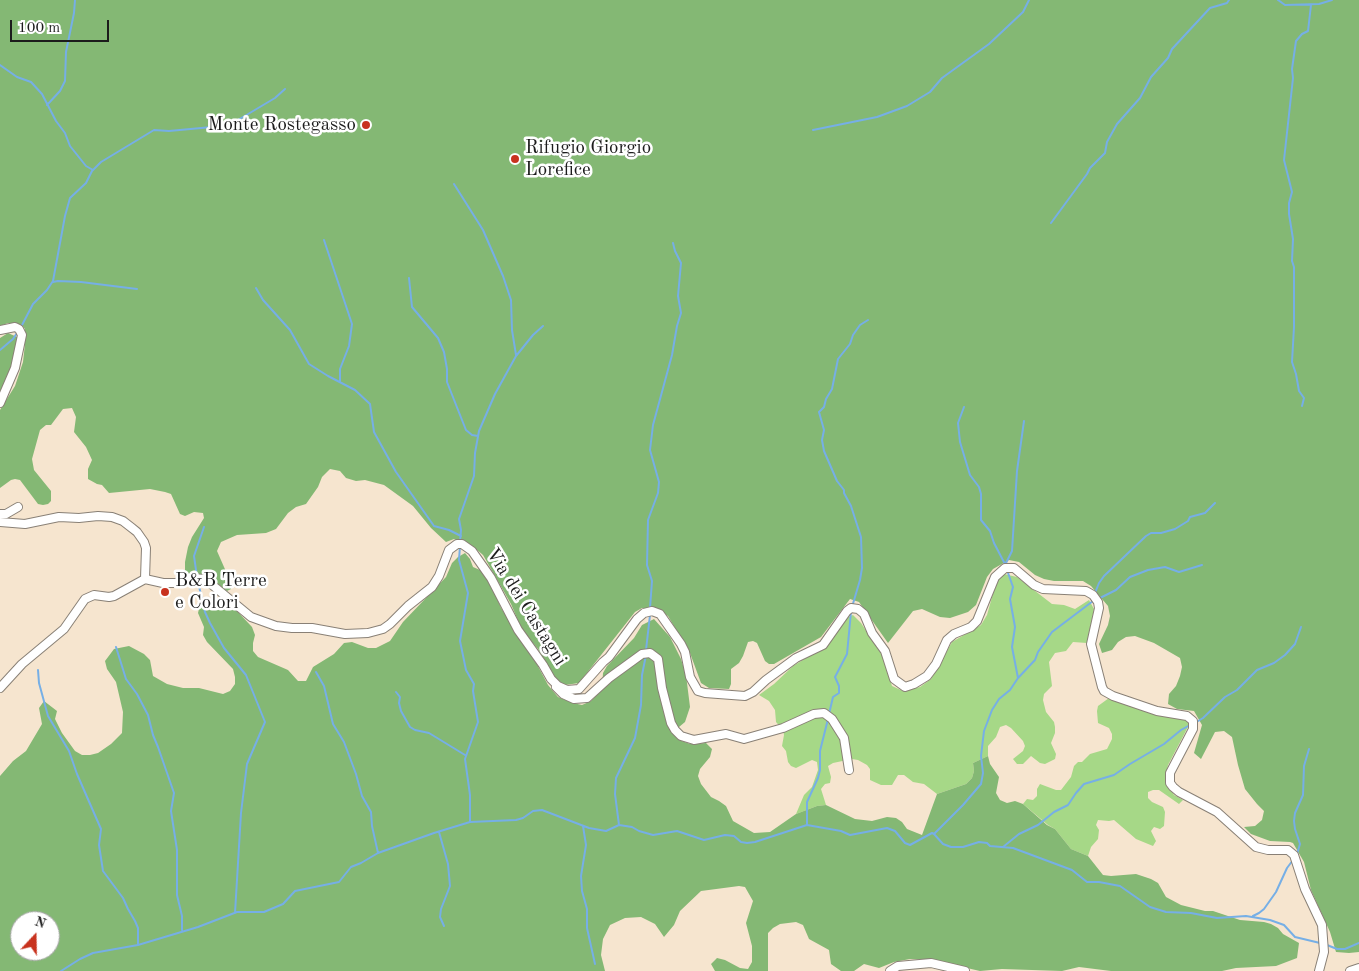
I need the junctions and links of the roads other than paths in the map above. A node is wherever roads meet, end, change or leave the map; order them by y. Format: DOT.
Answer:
graph roads {
  1 [pos="0,330"];
  2 [pos="0,402"];
  3 [pos="18,507"];
  4 [pos="0,514"];
  5 [pos="0,522"];
  6 [pos="145,579"];
  7 [pos="551,679"];
  8 [pos="0,688"];
  9 [pos="849,770"];
  10 [pos="1359,968"];
  11 [pos="890,971"];
  12 [pos="965,971"];
  13 [pos="1319,971"];
  14 [pos="1350,971"];
  1 -- 2 [label="street"];
  3 -- 4 [label="street"];
  5 -- 6 [label="street"];
  6 -- 7 [label="street, Via dei Castagni"];
  6 -- 8 [label="street"];
  7 -- 9 [label="street"];
  7 -- 13 [label="street, Via dei Castagni"];
  10 -- 14 [label="street"];
  11 -- 12 [label="street"];
}
